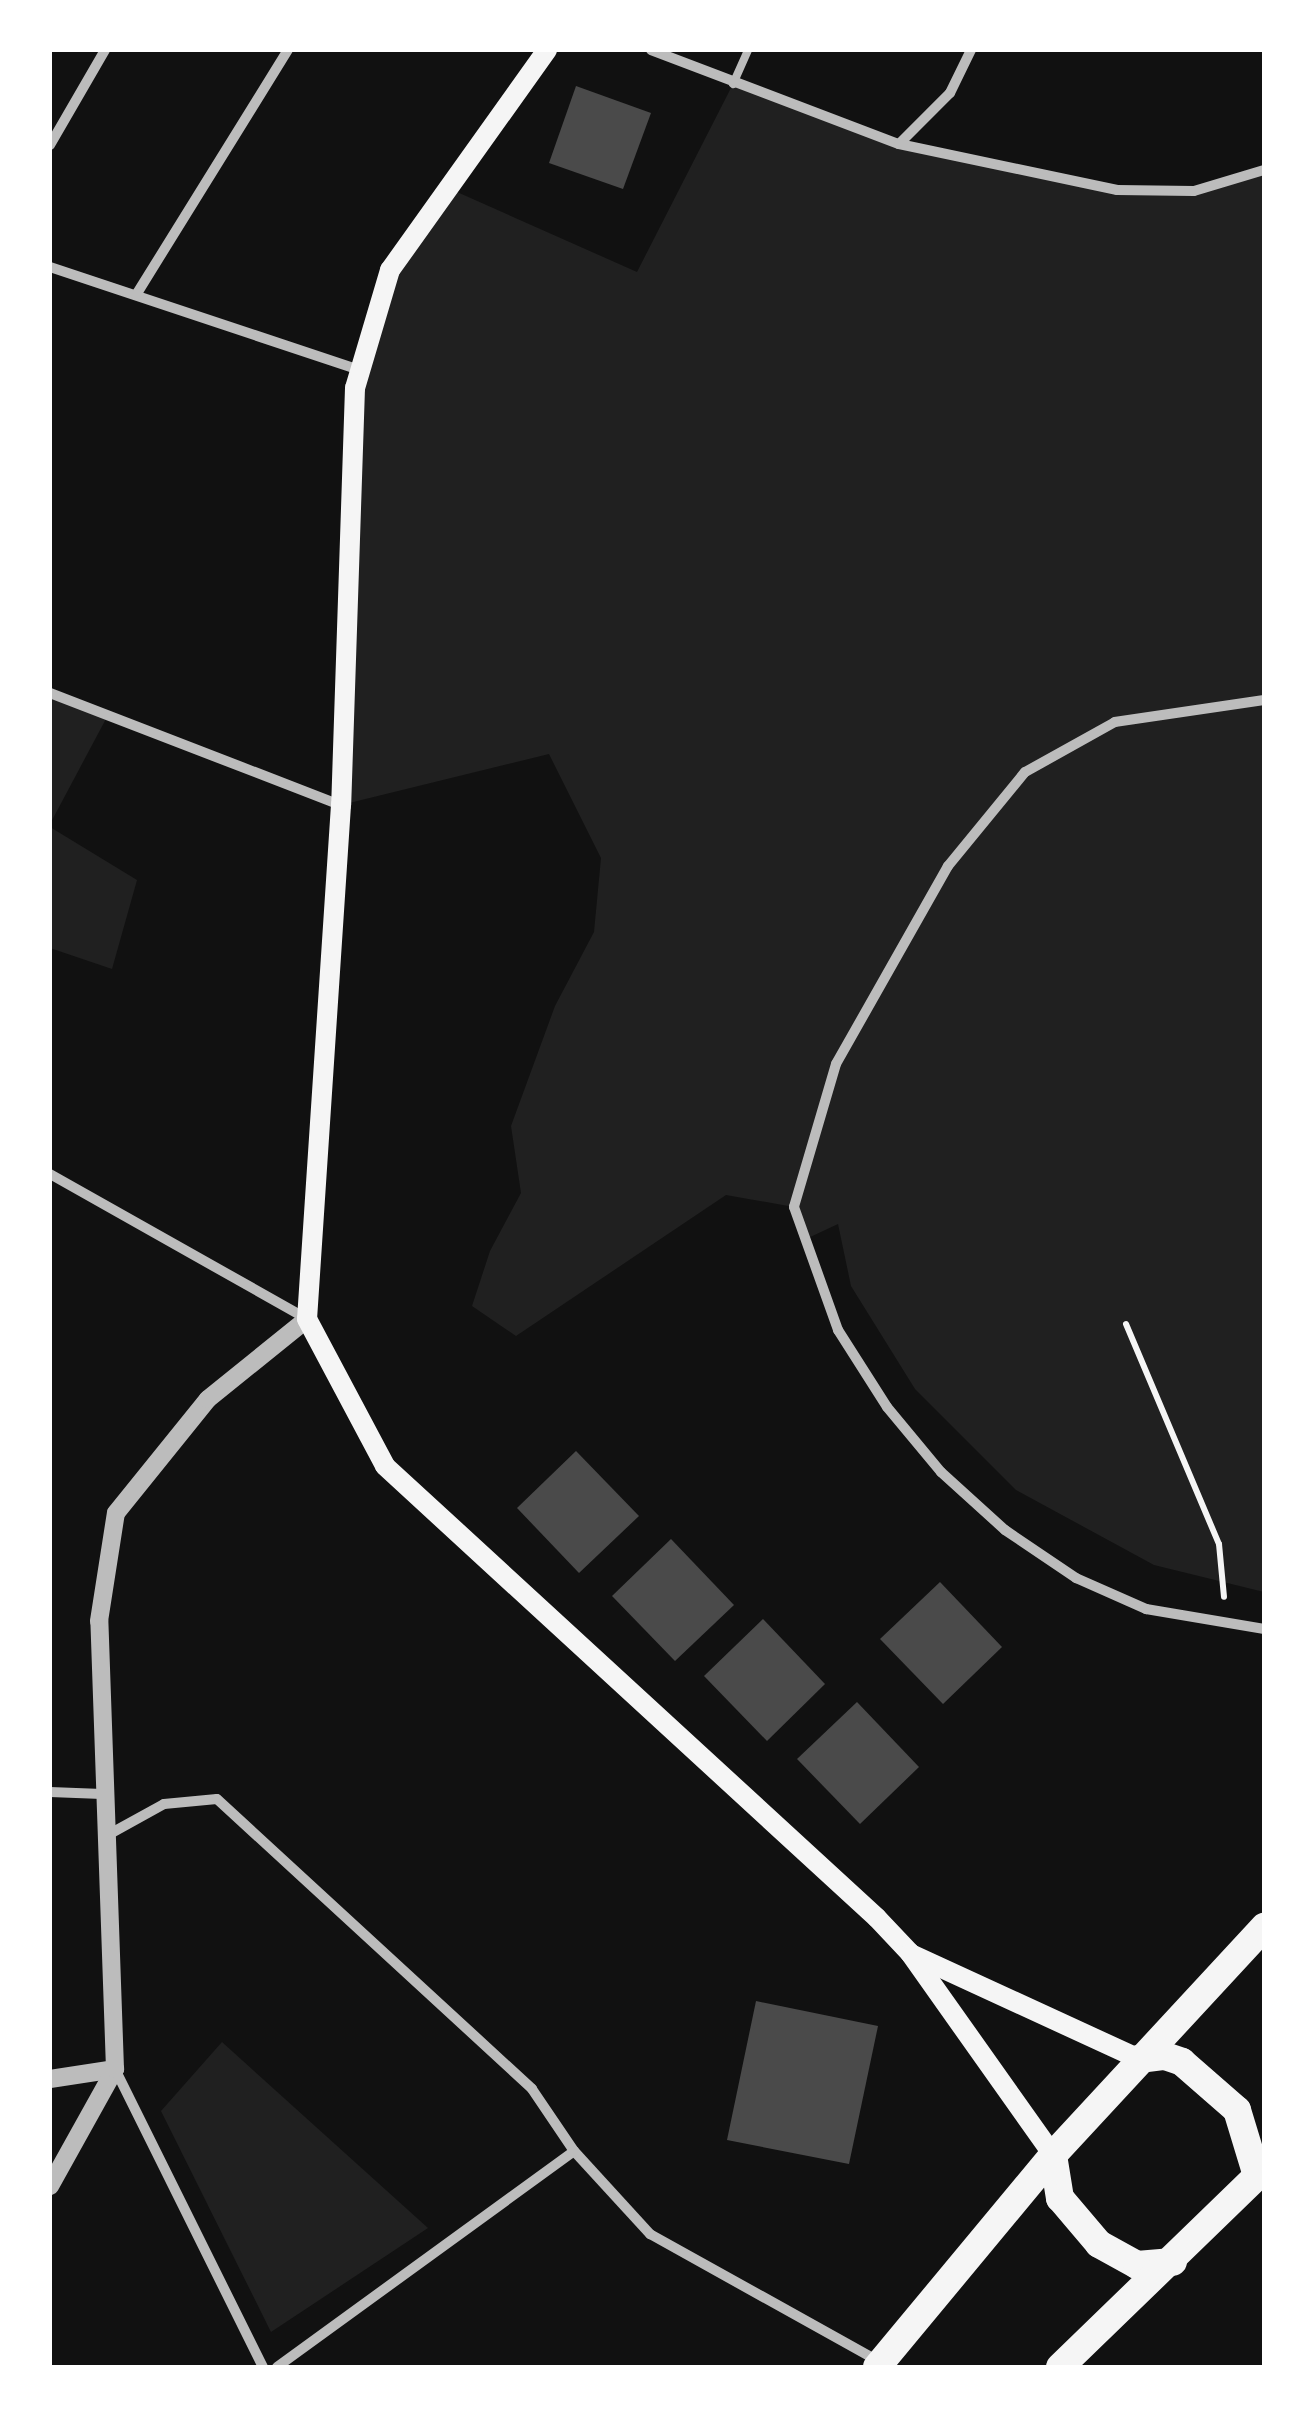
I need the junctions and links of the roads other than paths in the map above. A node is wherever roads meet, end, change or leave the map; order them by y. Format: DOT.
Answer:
graph roads {
  1 [pos="105,50"];
  2 [pos="288,50"];
  3 [pos="547,50"];
  4 [pos="651,50"];
  5 [pos="748,50"];
  6 [pos="971,50"];
  7 [pos="733,84"];
  8 [pos="50,144"];
  9 [pos="899,144"];
  10 [pos="1264,170"];
  11 [pos="50,267"];
  12 [pos="136,295"];
  13 [pos="360,370"];
  14 [pos="50,693"];
  15 [pos="1264,700"];
  16 [pos="341,806"];
  17 [pos="50,1174"];
  18 [pos="307,1319"];
  19 [pos="1264,1629"];
  20 [pos="50,1792"];
  21 [pos="102,1794"];
  22 [pos="106,1836"];
  23 [pos="1264,1927"];
  24 [pos="910,1953"];
  25 [pos="1139,2059"];
  26 [pos="114,2069"];
  27 [pos="50,2079"];
  28 [pos="574,2152"];
  29 [pos="1053,2154"];
  30 [pos="1260,2172"];
  31 [pos="50,2186"];
  32 [pos="1172,2262"];
  33 [pos="879,2365"];
  34 [pos="263,2367"];
  35 [pos="277,2367"];
  36 [pos="1060,2367"];
  1 -- 8 [label="street"];
  2 -- 12 [label="street"];
  3 -- 13 [label="main road"];
  4 -- 7 [label="street"];
  5 -- 7 [label="lane"];
  6 -- 9 [label="street"];
  7 -- 9 [label="street"];
  9 -- 10 [label="street"];
  11 -- 12 [label="street"];
  12 -- 13 [label="street"];
  13 -- 16 [label="main road"];
  14 -- 16 [label="street"];
  15 -- 19 [label="street"];
  16 -- 18 [label="main road"];
  17 -- 18 [label="street"];
  18 -- 21 [label="street"];
  18 -- 24 [label="main road"];
  20 -- 21 [label="street"];
  21 -- 22 [label="street"];
  22 -- 26 [label="street"];
  22 -- 28 [label="street"];
  23 -- 25 [label="highway"];
  24 -- 25 [label="main road"];
  24 -- 29 [label="main road"];
  25 -- 29 [label="highway"];
  25 -- 30 [label="highway"];
  26 -- 27 [label="street"];
  26 -- 31 [label="street"];
  26 -- 34 [label="street"];
  28 -- 33 [label="street"];
  28 -- 35 [label="street"];
  29 -- 32 [label="highway"];
  29 -- 33 [label="highway"];
  30 -- 32 [label="highway"];
  32 -- 36 [label="highway"];
}
